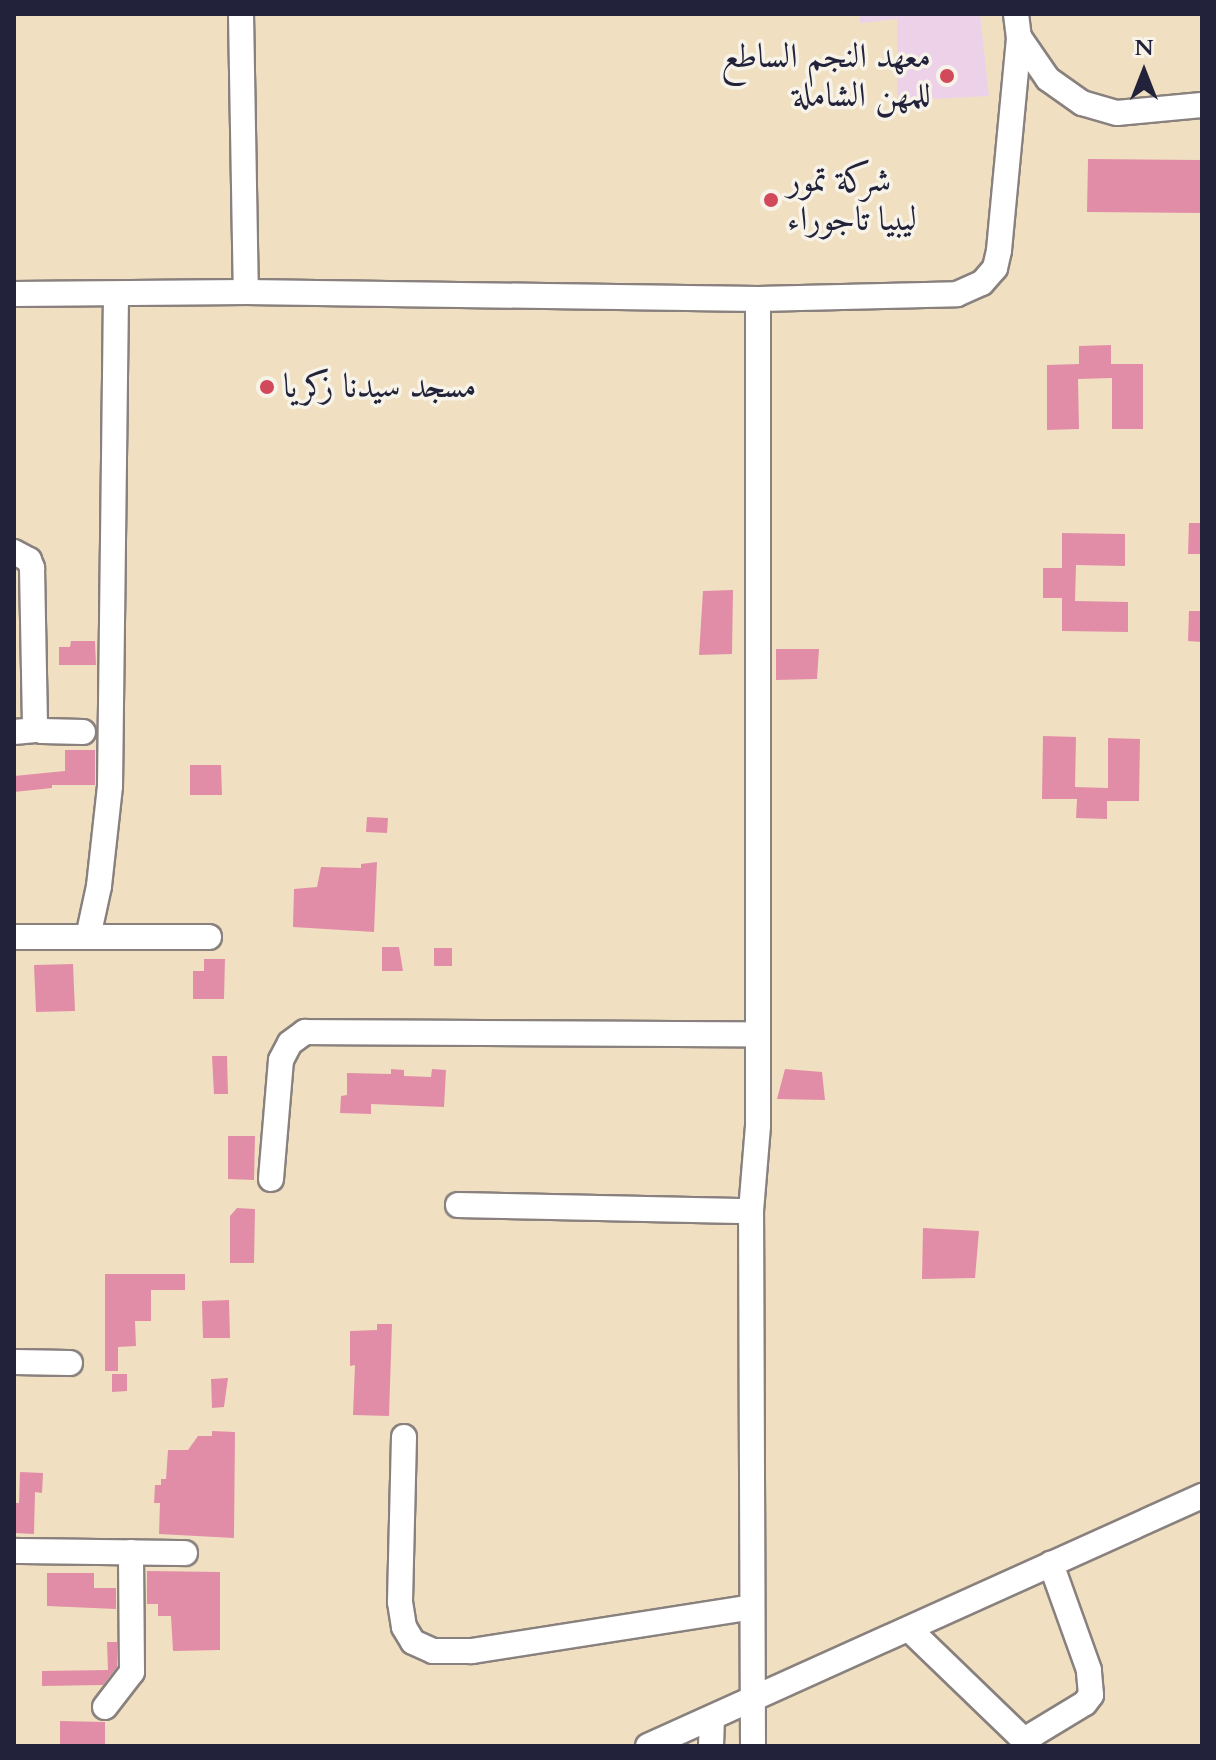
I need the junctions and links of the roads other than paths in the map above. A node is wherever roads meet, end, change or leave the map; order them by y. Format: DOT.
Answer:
graph roads {
  1 [pos="241,14"];
  2 [pos="1017,26"];
  3 [pos="1202,105"];
  4 [pos="246,292"];
  5 [pos="14,294"];
  6 [pos="116,294"];
  7 [pos="758,299"];
  8 [pos="14,552"];
  9 [pos="26,731"];
  10 [pos="83,732"];
  11 [pos="14,937"];
  12 [pos="88,937"];
  13 [pos="209,937"];
  14 [pos="758,1034"];
  15 [pos="271,1179"];
  16 [pos="458,1205"];
  17 [pos="751,1211"];
  18 [pos="14,1362"];
  19 [pos="70,1363"];
  20 [pos="404,1437"];
  21 [pos="1202,1496"];
  22 [pos="14,1551"];
  23 [pos="131,1552"];
  24 [pos="185,1553"];
  25 [pos="1051,1564"];
  26 [pos="752,1607"];
  27 [pos="909,1629"];
  28 [pos="752,1700"];
  29 [pos="105,1707"];
  30 [pos="712,1718"];
  31 [pos="1027,1743"];
  32 [pos="648,1746"];
  33 [pos="711,1746"];
  34 [pos="753,1746"];
  1 -- 4 [label="street"];
  2 -- 3 [label="street"];
  2 -- 7 [label="street"];
  4 -- 6 [label="street"];
  4 -- 7 [label="street"];
  5 -- 6 [label="street"];
  6 -- 12 [label="street"];
  7 -- 14 [label="street"];
  8 -- 9 [label="street"];
  9 -- 10 [label="street"];
  11 -- 12 [label="street"];
  12 -- 13 [label="street"];
  14 -- 15 [label="street"];
  14 -- 17 [label="street"];
  16 -- 17 [label="street"];
  17 -- 26 [label="street"];
  18 -- 19 [label="street"];
  20 -- 26 [label="street"];
  21 -- 25 [label="street"];
  22 -- 23 [label="street"];
  23 -- 24 [label="street"];
  23 -- 29 [label="street"];
  25 -- 27 [label="street"];
  25 -- 31 [label="street"];
  26 -- 28 [label="street"];
  27 -- 28 [label="street"];
  27 -- 31 [label="street"];
  28 -- 30 [label="street"];
  28 -- 34 [label="street"];
  30 -- 32 [label="street"];
  30 -- 33 [label="street"];
}
